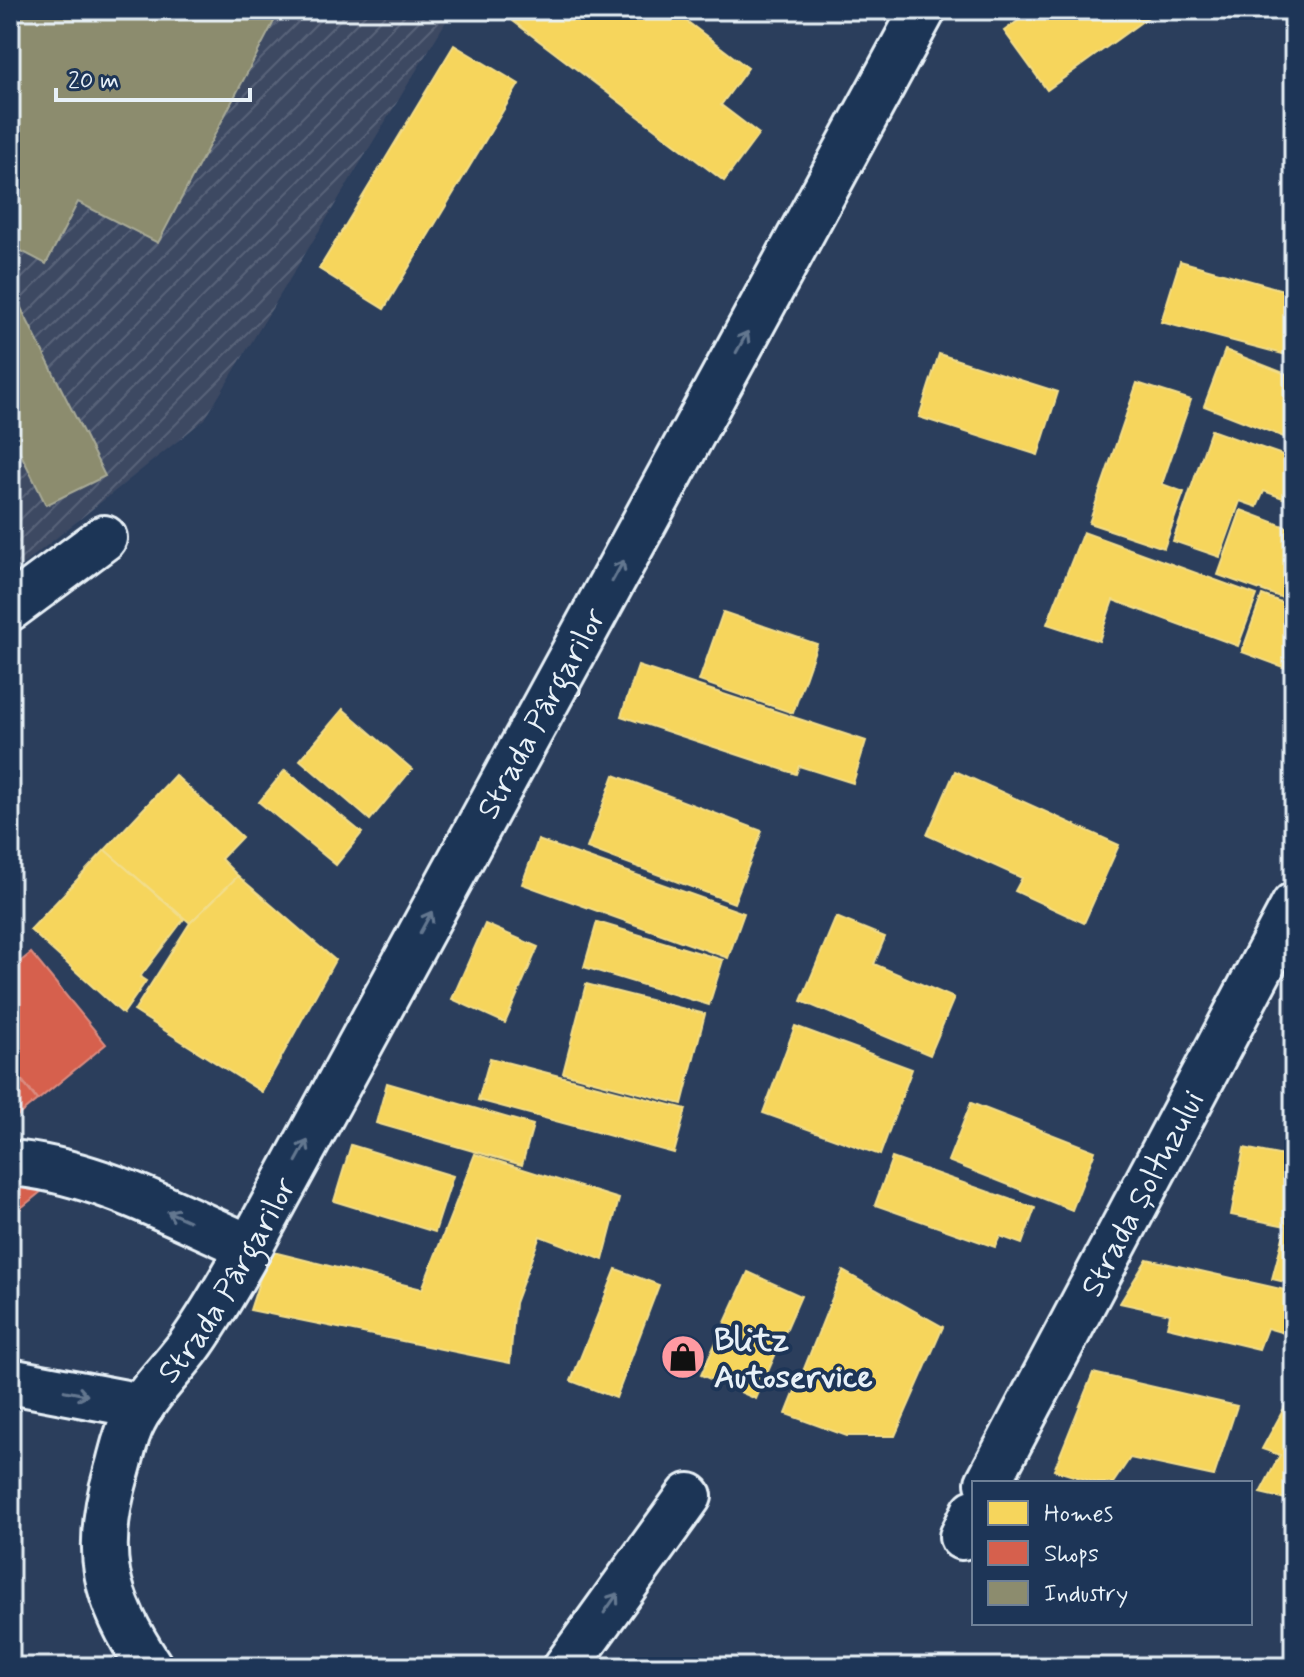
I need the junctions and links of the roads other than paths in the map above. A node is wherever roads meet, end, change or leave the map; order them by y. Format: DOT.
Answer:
graph roads {
  1 [pos="923,10"];
  2 [pos="104,538"];
  3 [pos="10,608"];
  4 [pos="1294,905"];
  5 [pos="21,1164"];
  6 [pos="250,1247"];
  7 [pos="10,1381"];
  8 [pos="142,1406"];
  9 [pos="989,1481"];
  10 [pos="689,1496"];
  11 [pos="150,1667"];
  12 [pos="566,1667"];
  6 -- 1 [label="street, Strada Pârgarilor, one-way"];
  2 -- 3 [label="street"];
  4 -- 9 [label="street, Strada Șoltuzului"];
  6 -- 5 [label="street, one-way"];
  6 -- 8 [label="street, Strada Pârgarilor"];
  7 -- 8 [label="street, one-way"];
  8 -- 11 [label="street, Strada Pârgarilor"];
  12 -- 10 [label="street, one-way"];
}
